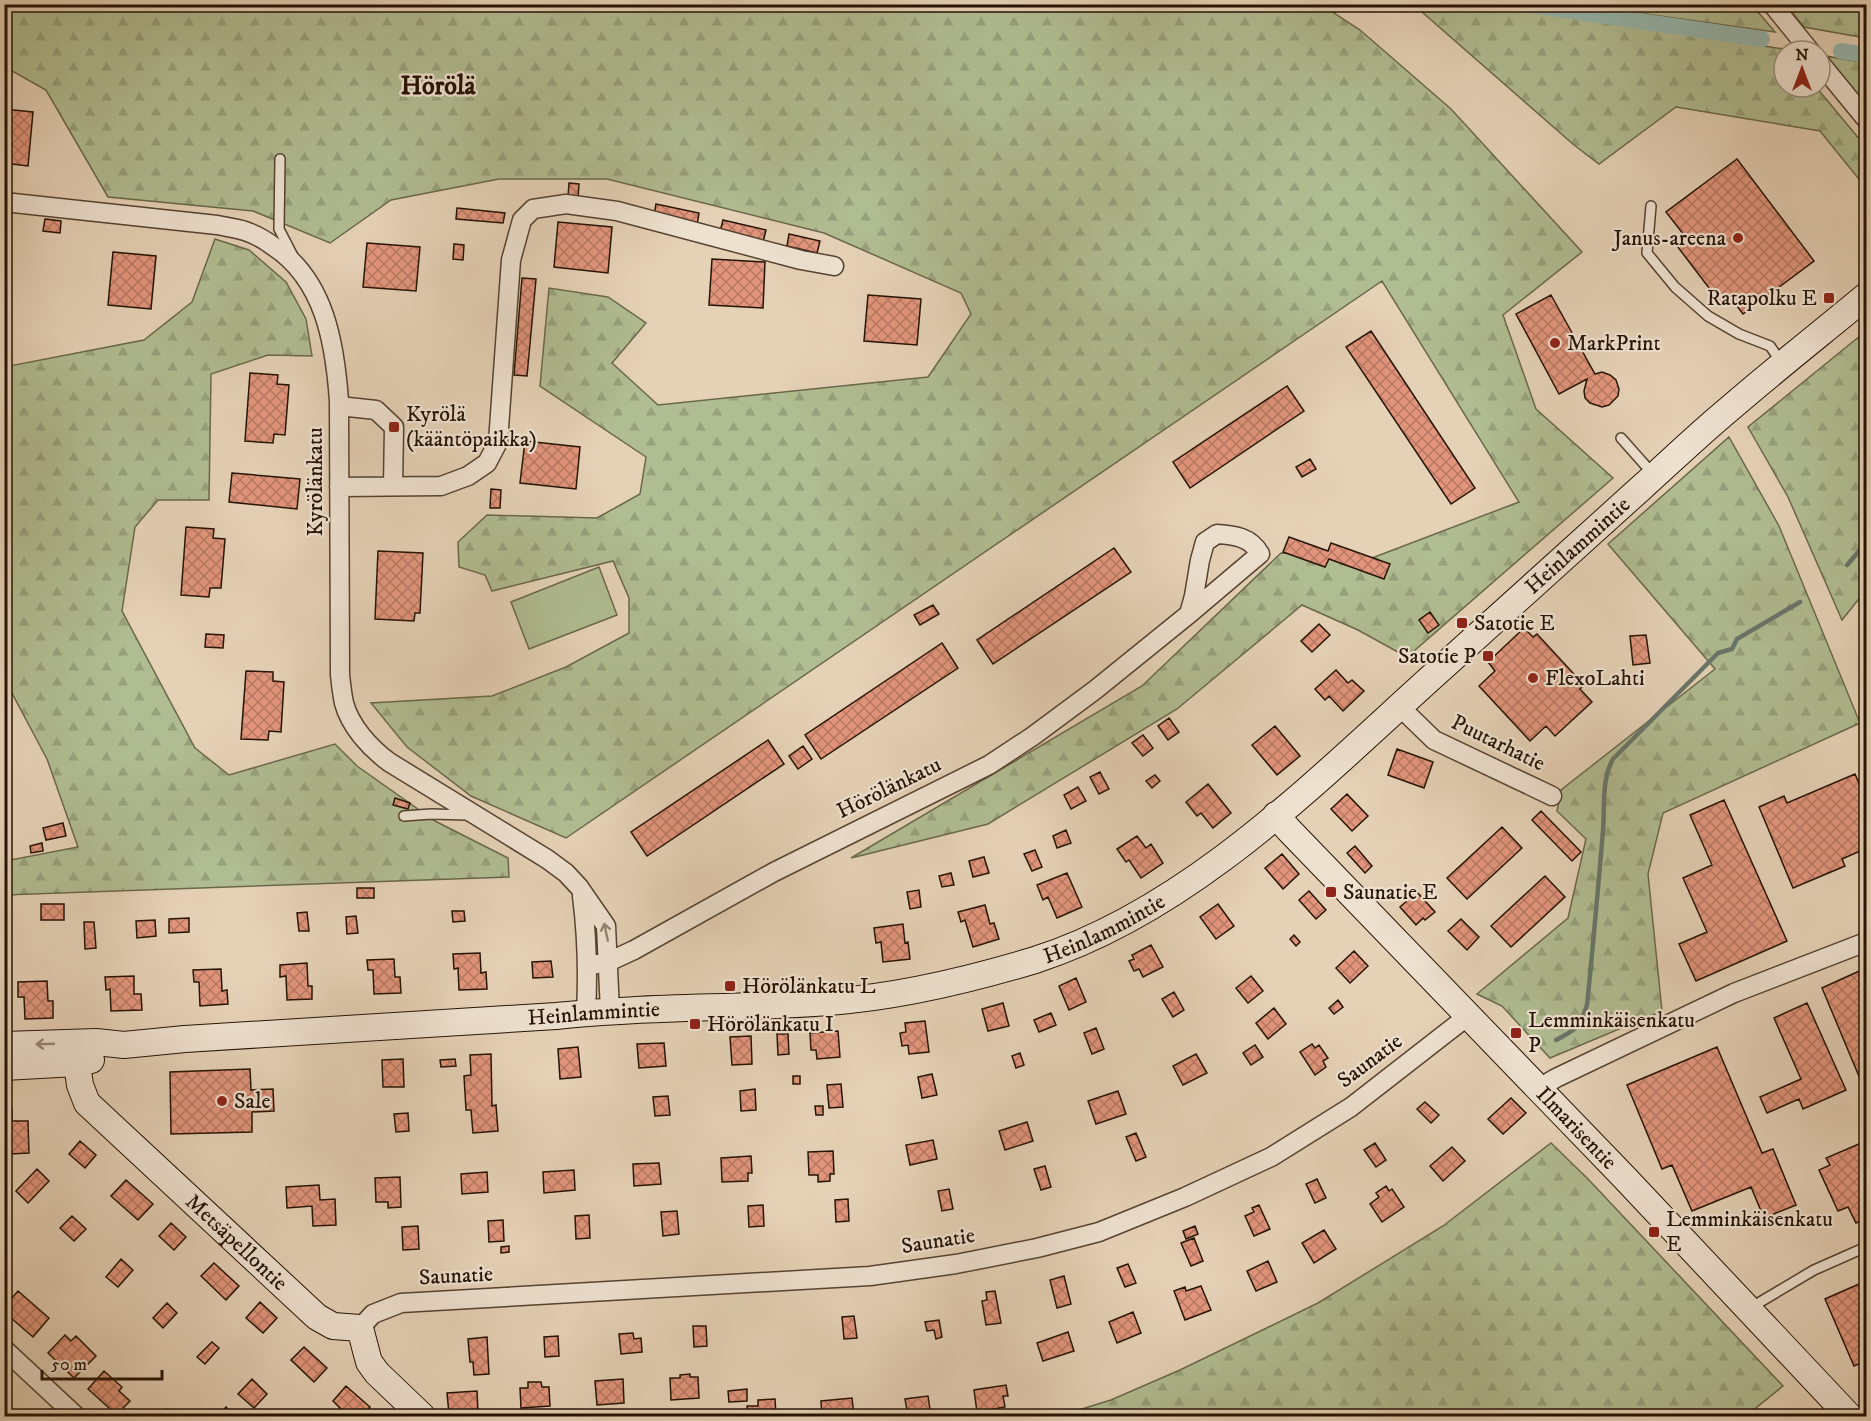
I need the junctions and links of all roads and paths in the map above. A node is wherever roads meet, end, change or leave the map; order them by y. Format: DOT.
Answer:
graph roads {
  1 [pos="1772,4"];
  2 [pos="1800,39"];
  3 [pos="1832,78"];
  4 [pos="1866,119"];
  5 [pos="280,159"];
  6 [pos="4,202"];
  7 [pos="1651,206"];
  8 [pos="834,266"];
  9 [pos="300,269"];
  10 [pos="1866,296"];
  11 [pos="1782,364"];
  12 [pos="339,406"];
  13 [pos="1621,438"];
  14 [pos="1655,476"];
  15 [pos="393,486"];
  16 [pos="339,487"];
  17 [pos="1189,614"];
  18 [pos="1399,706"];
  19 [pos="1552,796"];
  20 [pos="1276,815"];
  21 [pos="404,816"];
  22 [pos="476,816"];
  23 [pos="582,891"];
  24 [pos="1866,942"];
  25 [pos="608,962"];
  26 [pos="587,966"];
  27 [pos="598,1012"];
  28 [pos="1468,1016"];
  29 [pos="4,1045"];
  30 [pos="75,1053"];
  31 [pos="4,1067"];
  32 [pos="1539,1088"];
  33 [pos="1866,1247"];
  34 [pos="1748,1309"];
  35 [pos="360,1328"];
  36 [pos="4,1349"];
  37 [pos="76,1416"];
  38 [pos="422,1416"];
  39 [pos="1849,1416"];
  1 -- 2 [label="street"];
  3 -- 4 [label="street"];
  5 -- 9 [label="lane"];
  6 -- 9 [label="street, Kyrölänkatu"];
  7 -- 11 [label="lane"];
  8 -- 15 [label="street"];
  9 -- 12 [label="street, Kyrölänkatu"];
  10 -- 11 [label="street, Heinlammintie"];
  11 -- 14 [label="street, Heinlammintie"];
  12 -- 15 [label="street"];
  12 -- 16 [label="street, Kyrölänkatu"];
  13 -- 14 [label="lane"];
  14 -- 18 [label="street, Heinlammintie"];
  15 -- 16 [label="street"];
  16 -- 22 [label="street, Kyrölänkatu"];
  17 -- 17 [label="street, Hörölänkatu"];
  17 -- 25 [label="street, Hörölänkatu"];
  18 -- 19 [label="street, Puutarhatie"];
  18 -- 20 [label="street, Heinlammintie"];
  20 -- 27 [label="street, Heinlammintie"];
  20 -- 28 [label="street, Ilmarisentie"];
  21 -- 22 [label="lane"];
  22 -- 23 [label="street, Kyrölänkatu"];
  25 -- 23 [label="street, Kyrölänkatu, one-way"];
  23 -- 26 [label="street"];
  24 -- 32 [label="street"];
  25 -- 26 [label="street, Hörölänkatu"];
  25 -- 27 [label="street, Kyrölänkatu"];
  26 -- 27 [label="street"];
  27 -- 30 [label="street, Heinlammintie"];
  28 -- 32 [label="street, Ilmarisentie"];
  28 -- 35 [label="street, Saunatie"];
  30 -- 29 [label="street, Heinlammintie, one-way"];
  30 -- 31 [label="street, Heinlammintie"];
  30 -- 35 [label="street, Metsäpellontie"];
  32 -- 34 [label="street, Ilmarisentie"];
  33 -- 34 [label="lane"];
  34 -- 39 [label="street, Ilmarisentie"];
  35 -- 38 [label="street"];
  36 -- 37 [label="street"];
}
